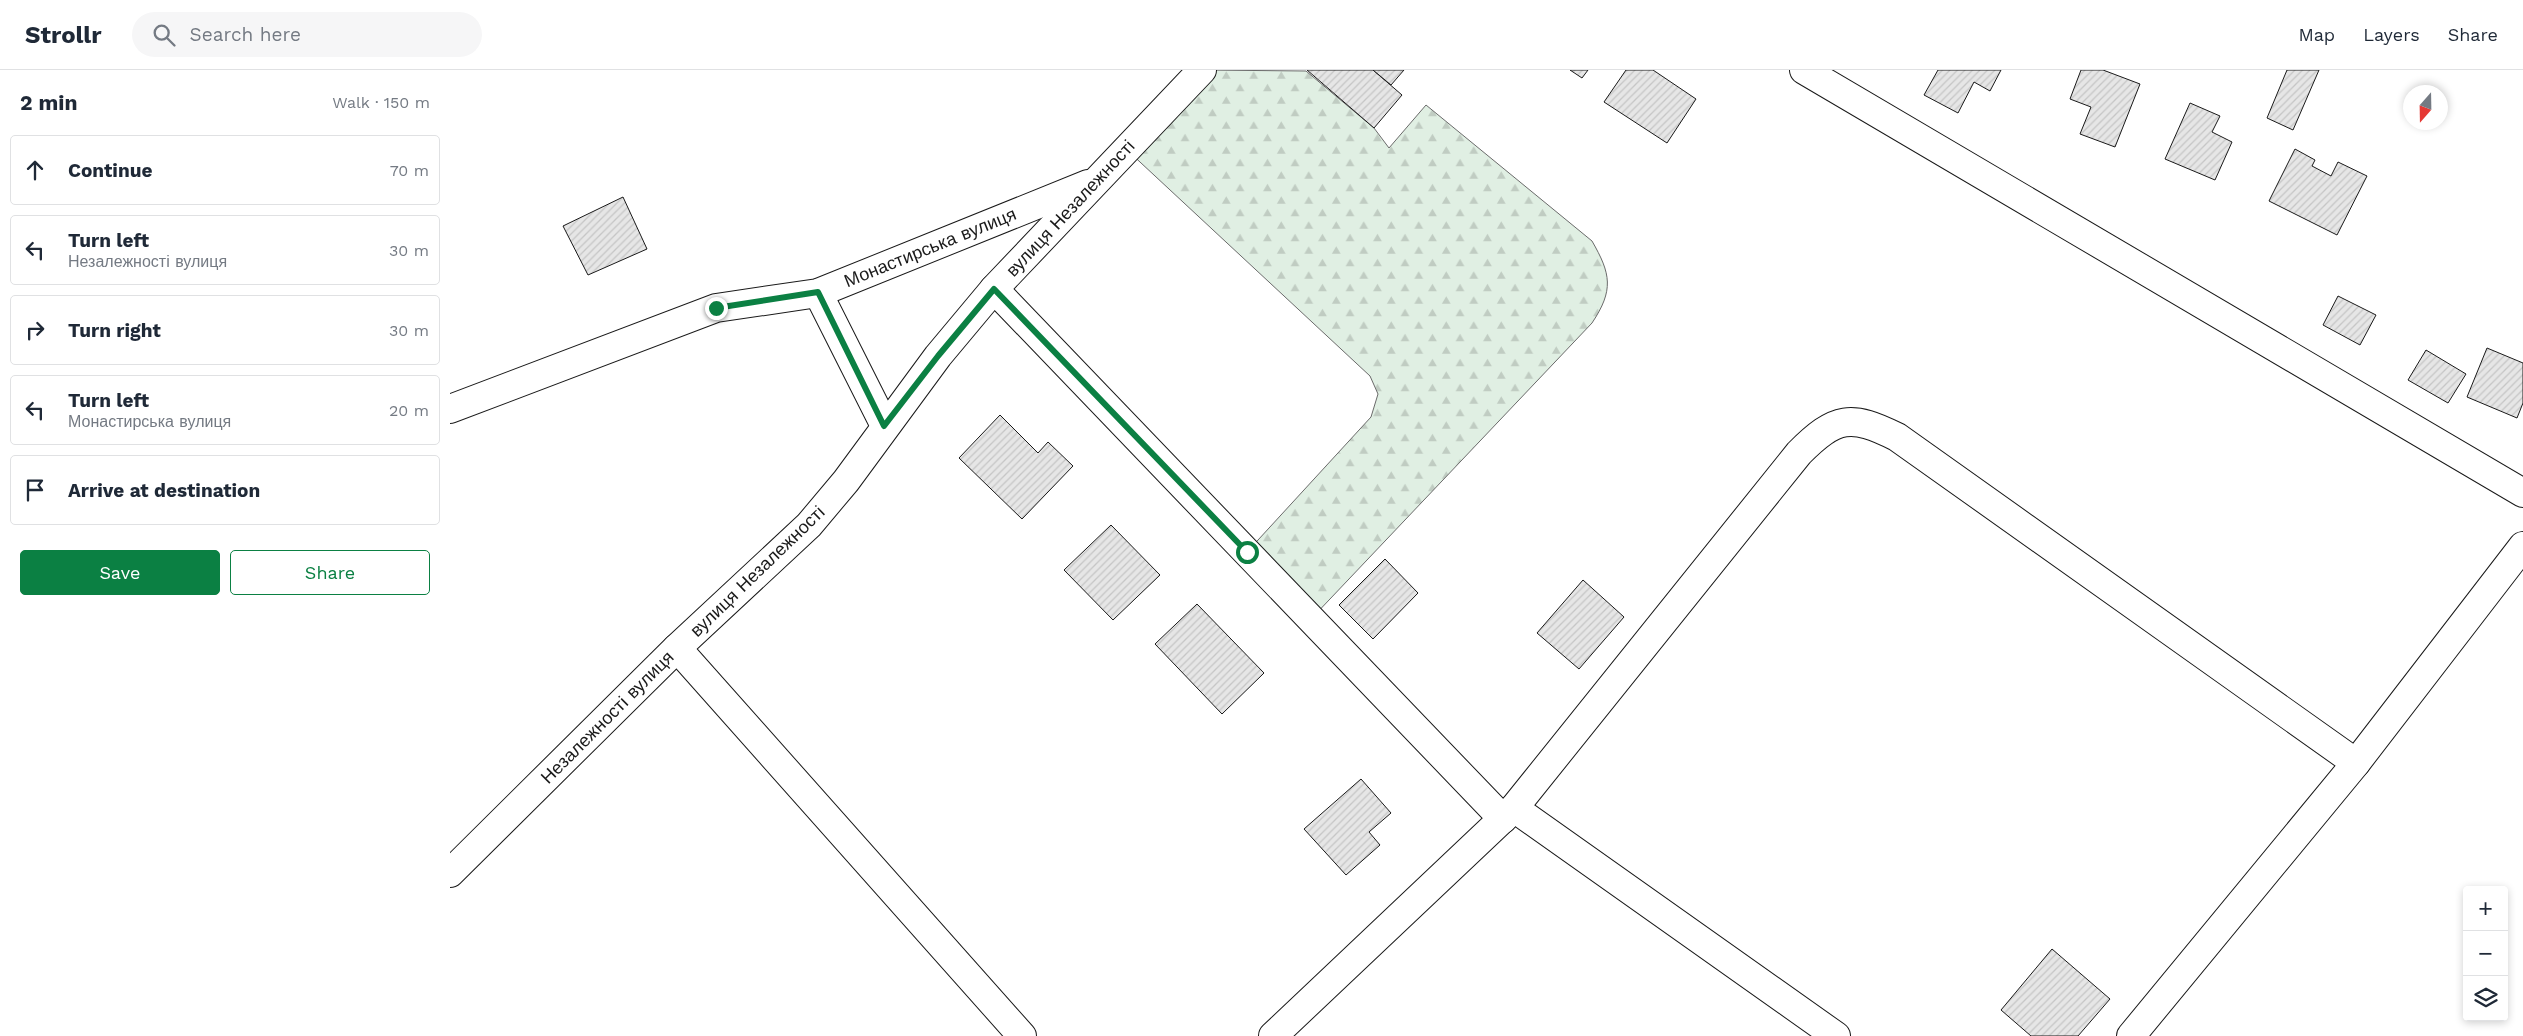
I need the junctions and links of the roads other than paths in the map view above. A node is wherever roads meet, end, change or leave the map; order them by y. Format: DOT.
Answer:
graph roads {
  1 [pos="1202,70"];
  2 [pos="1804,70"];
  3 [pos="1096,181"];
  4 [pos="994,289"];
  5 [pos="818,292"];
  6 [pos="450,409"];
  7 [pos="884,426"];
  8 [pos="2523,493"];
  9 [pos="2523,546"];
  10 [pos="676,648"];
  11 [pos="2356,764"];
  12 [pos="1508,813"];
  13 [pos="450,873"];
  14 [pos="1022,1036"];
  15 [pos="1273,1036"];
  16 [pos="1836,1036"];
  17 [pos="2132,1036"];
  1 -- 3 [label="street, Незалежності вулиця"];
  2 -- 8 [label="street"];
  3 -- 4 [label="street, Незалежності вулиця"];
  3 -- 5 [label="street, Монастирська вулиця"];
  4 -- 7 [label="street, Незалежності вулиця"];
  4 -- 12 [label="street"];
  5 -- 6 [label="street, Монастирська вулиця"];
  5 -- 7 [label="street"];
  7 -- 10 [label="street, Незалежності вулиця"];
  9 -- 11 [label="street"];
  10 -- 13 [label="street, Незалежності вулиця"];
  10 -- 14 [label="street"];
  11 -- 12 [label="street"];
  11 -- 17 [label="street"];
  12 -- 15 [label="street"];
  12 -- 16 [label="street"];
}
